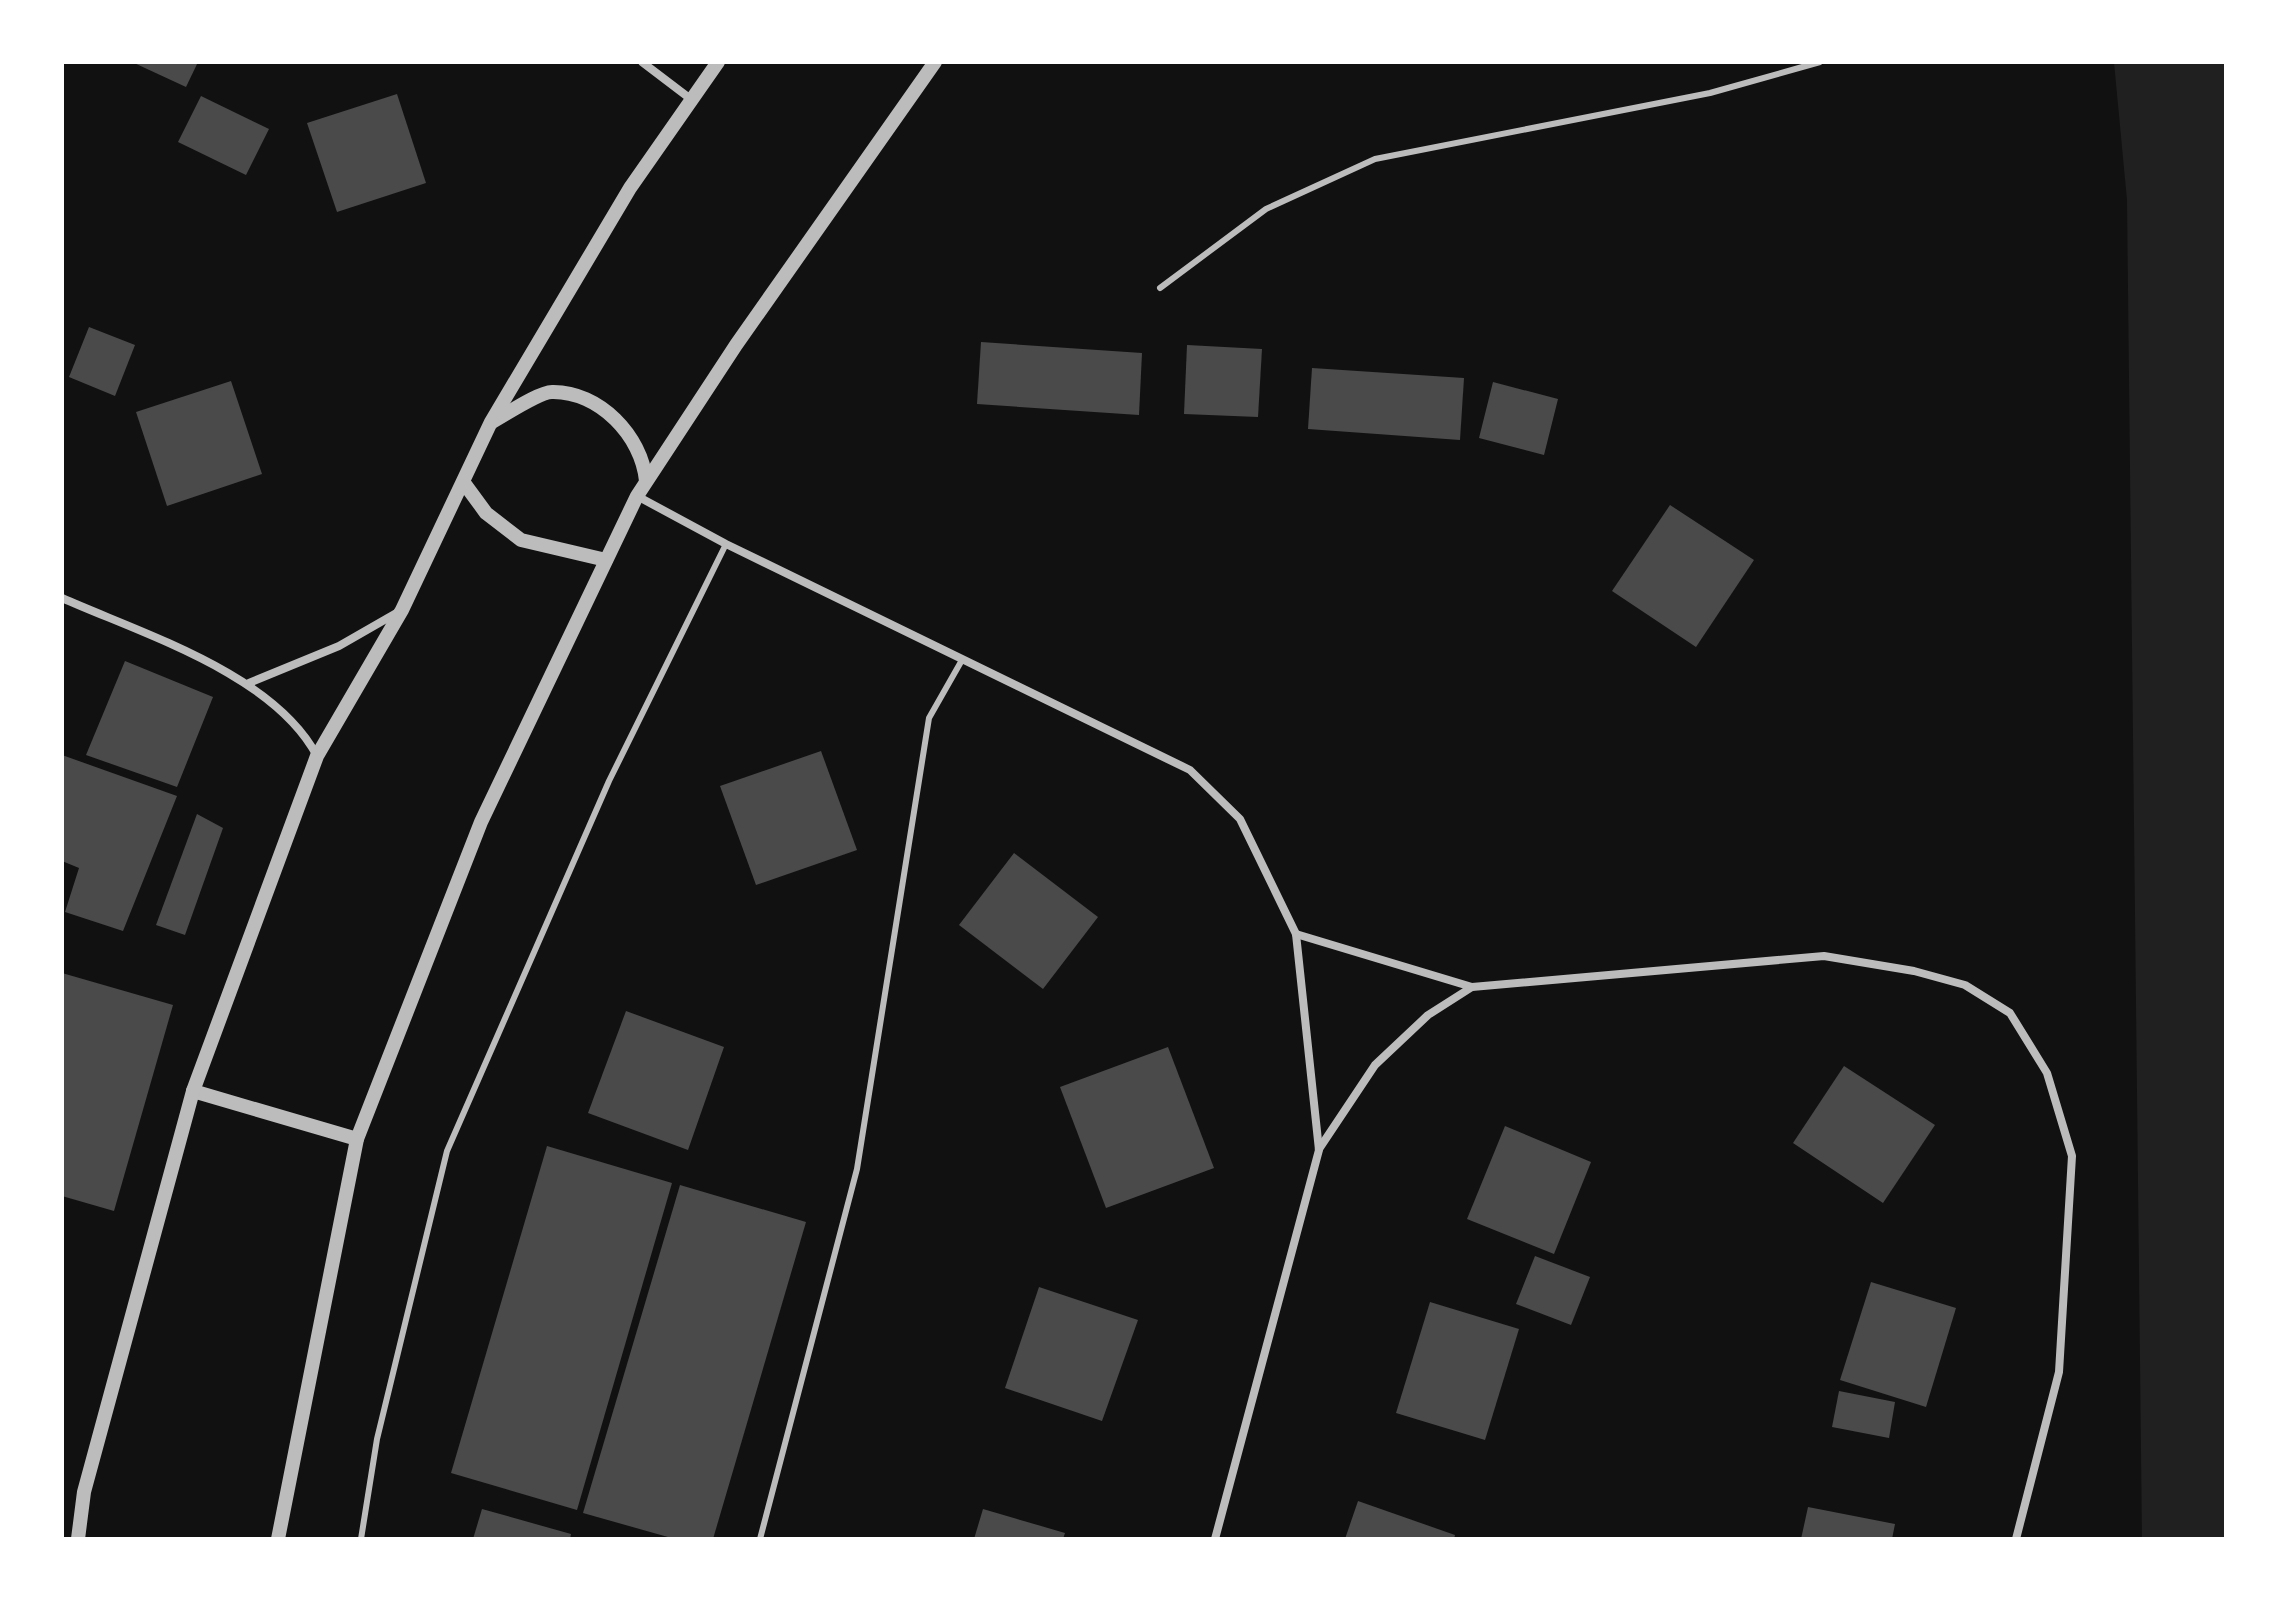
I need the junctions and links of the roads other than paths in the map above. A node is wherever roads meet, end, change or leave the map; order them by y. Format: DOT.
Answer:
graph roads {
  1 [pos="642,62"];
  2 [pos="718,62"];
  3 [pos="935,62"];
  4 [pos="1820,62"];
  5 [pos="692,100"];
  6 [pos="1160,288"];
  7 [pos="491,422"];
  8 [pos="646,481"];
  9 [pos="464,483"];
  10 [pos="637,496"];
  11 [pos="726,544"];
  12 [pos="606,560"];
  13 [pos="62,598"];
  14 [pos="402,610"];
  15 [pos="962,660"];
  16 [pos="249,683"];
  17 [pos="317,756"];
  18 [pos="1296,934"];
  19 [pos="1472,987"];
  20 [pos="193,1091"];
  21 [pos="357,1139"];
  22 [pos="1319,1150"];
  23 [pos="78,1539"];
  24 [pos="278,1539"];
  25 [pos="361,1539"];
  26 [pos="760,1539"];
  27 [pos="1215,1539"];
  28 [pos="2016,1539"];
  1 -- 5 [label="street"];
  2 -- 5 [label="street"];
  3 -- 8 [label="street"];
  4 -- 6 [label="lane"];
  5 -- 7 [label="street"];
  7 -- 8 [label="street"];
  7 -- 9 [label="street"];
  8 -- 10 [label="street"];
  9 -- 12 [label="street"];
  9 -- 14 [label="street"];
  10 -- 11 [label="street"];
  10 -- 12 [label="street"];
  11 -- 15 [label="street"];
  11 -- 25 [label="lane"];
  12 -- 21 [label="street"];
  13 -- 16 [label="street"];
  14 -- 16 [label="street"];
  14 -- 17 [label="street"];
  15 -- 18 [label="street"];
  15 -- 26 [label="lane"];
  16 -- 17 [label="street"];
  17 -- 20 [label="street"];
  18 -- 19 [label="street"];
  18 -- 22 [label="street"];
  19 -- 22 [label="street"];
  19 -- 28 [label="street"];
  20 -- 21 [label="street"];
  20 -- 23 [label="street"];
  21 -- 24 [label="street"];
  22 -- 27 [label="street"];
}
